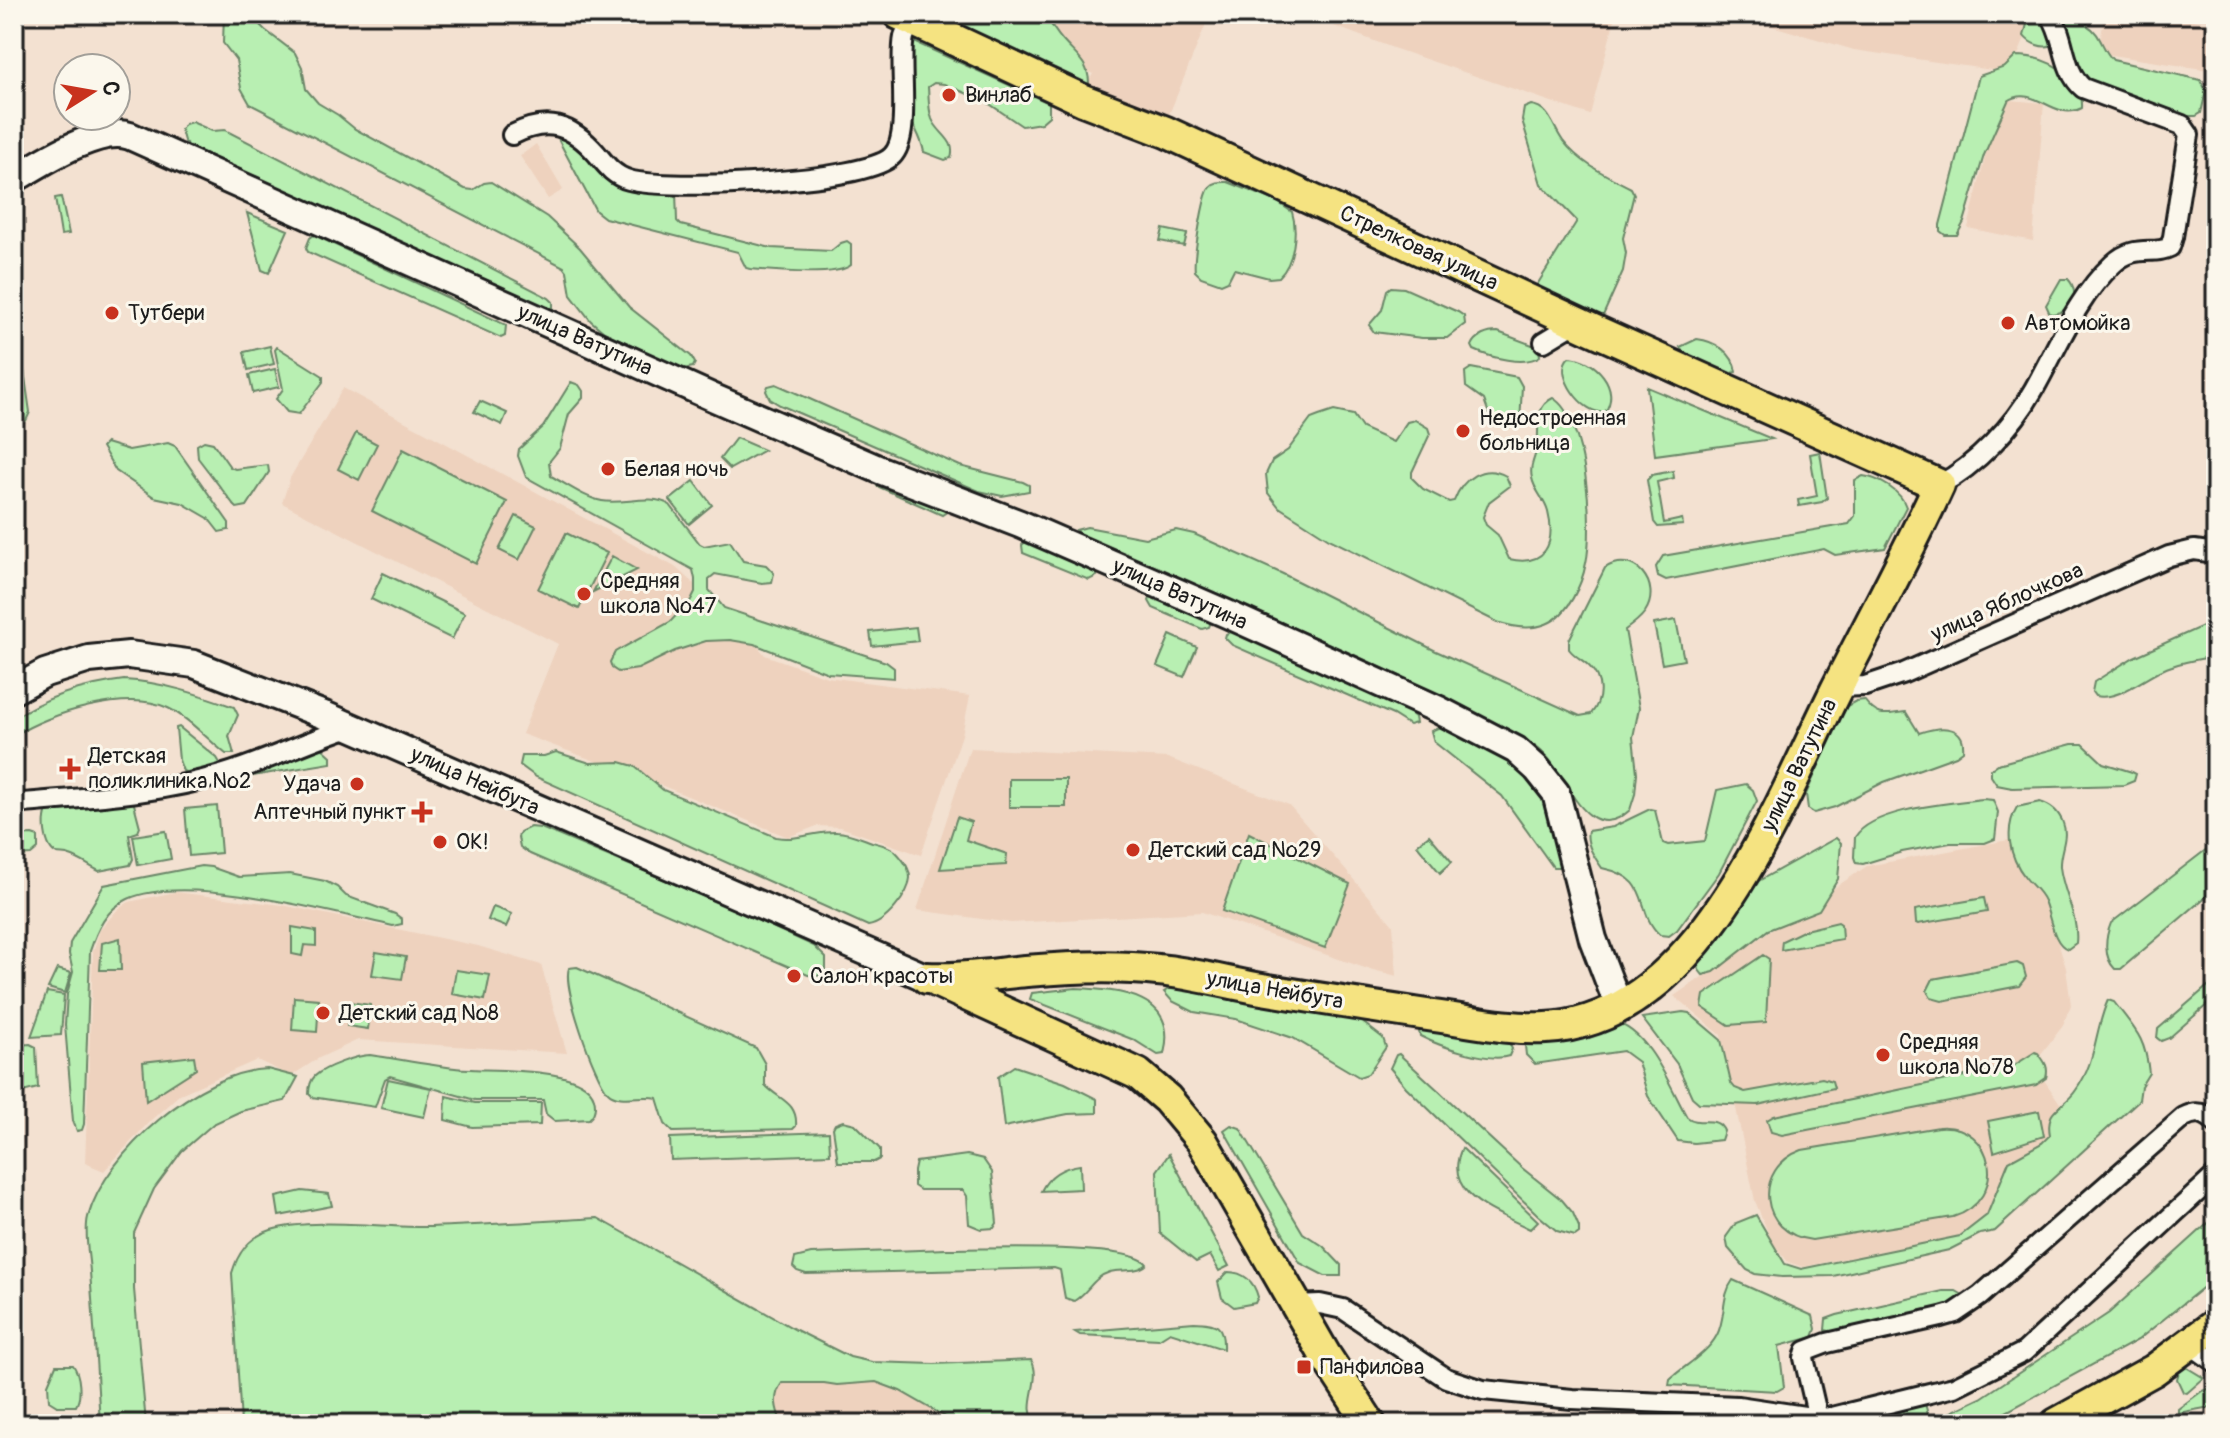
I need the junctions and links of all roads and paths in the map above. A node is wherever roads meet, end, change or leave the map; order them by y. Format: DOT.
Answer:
graph roads {
  1 [pos="2050,14"];
  2 [pos="906,17"];
  3 [pos="512,135"];
  4 [pos="14,179"];
  5 [pos="1577,322"];
  6 [pos="1544,342"];
  7 [pos="1939,485"];
  8 [pos="2216,553"];
  9 [pos="1838,687"];
  10 [pos="14,690"];
  11 [pos="350,727"];
  12 [pos="14,800"];
  13 [pos="927,978"];
  14 [pos="1619,1007"];
  15 [pos="2216,1123"];
  16 [pos="2216,1175"];
  17 [pos="1296,1305"];
  18 [pos="2216,1324"];
  19 [pos="2191,1345"];
  20 [pos="2216,1363"];
  21 [pos="1818,1418"];
  22 [pos="1370,1424"];
  23 [pos="2056,1424"];
  1 -- 7 [label="street"];
  2 -- 3 [label="street"];
  2 -- 5 [label="main road, Стрелковая улица"];
  4 -- 14 [label="street, улица Ватутина"];
  5 -- 6 [label="street"];
  5 -- 7 [label="main road, Стрелковая улица"];
  7 -- 9 [label="main road, улица Ватутина"];
  8 -- 9 [label="street, улица Яблочкова"];
  9 -- 14 [label="main road, улица Ватутина"];
  10 -- 11 [label="street, улица Нейбута"];
  11 -- 12 [label="street"];
  11 -- 13 [label="street, улица Нейбута"];
  13 -- 14 [label="main road, улица Нейбута"];
  13 -- 17 [label="main road, улица Нейбута"];
  15 -- 21 [label="street"];
  16 -- 21 [label="street"];
  17 -- 21 [label="street"];
  17 -- 22 [label="main road, улица Нейбута"];
  18 -- 19 [label="main road"];
  19 -- 20 [label="street"];
  19 -- 23 [label="main road"];
}
